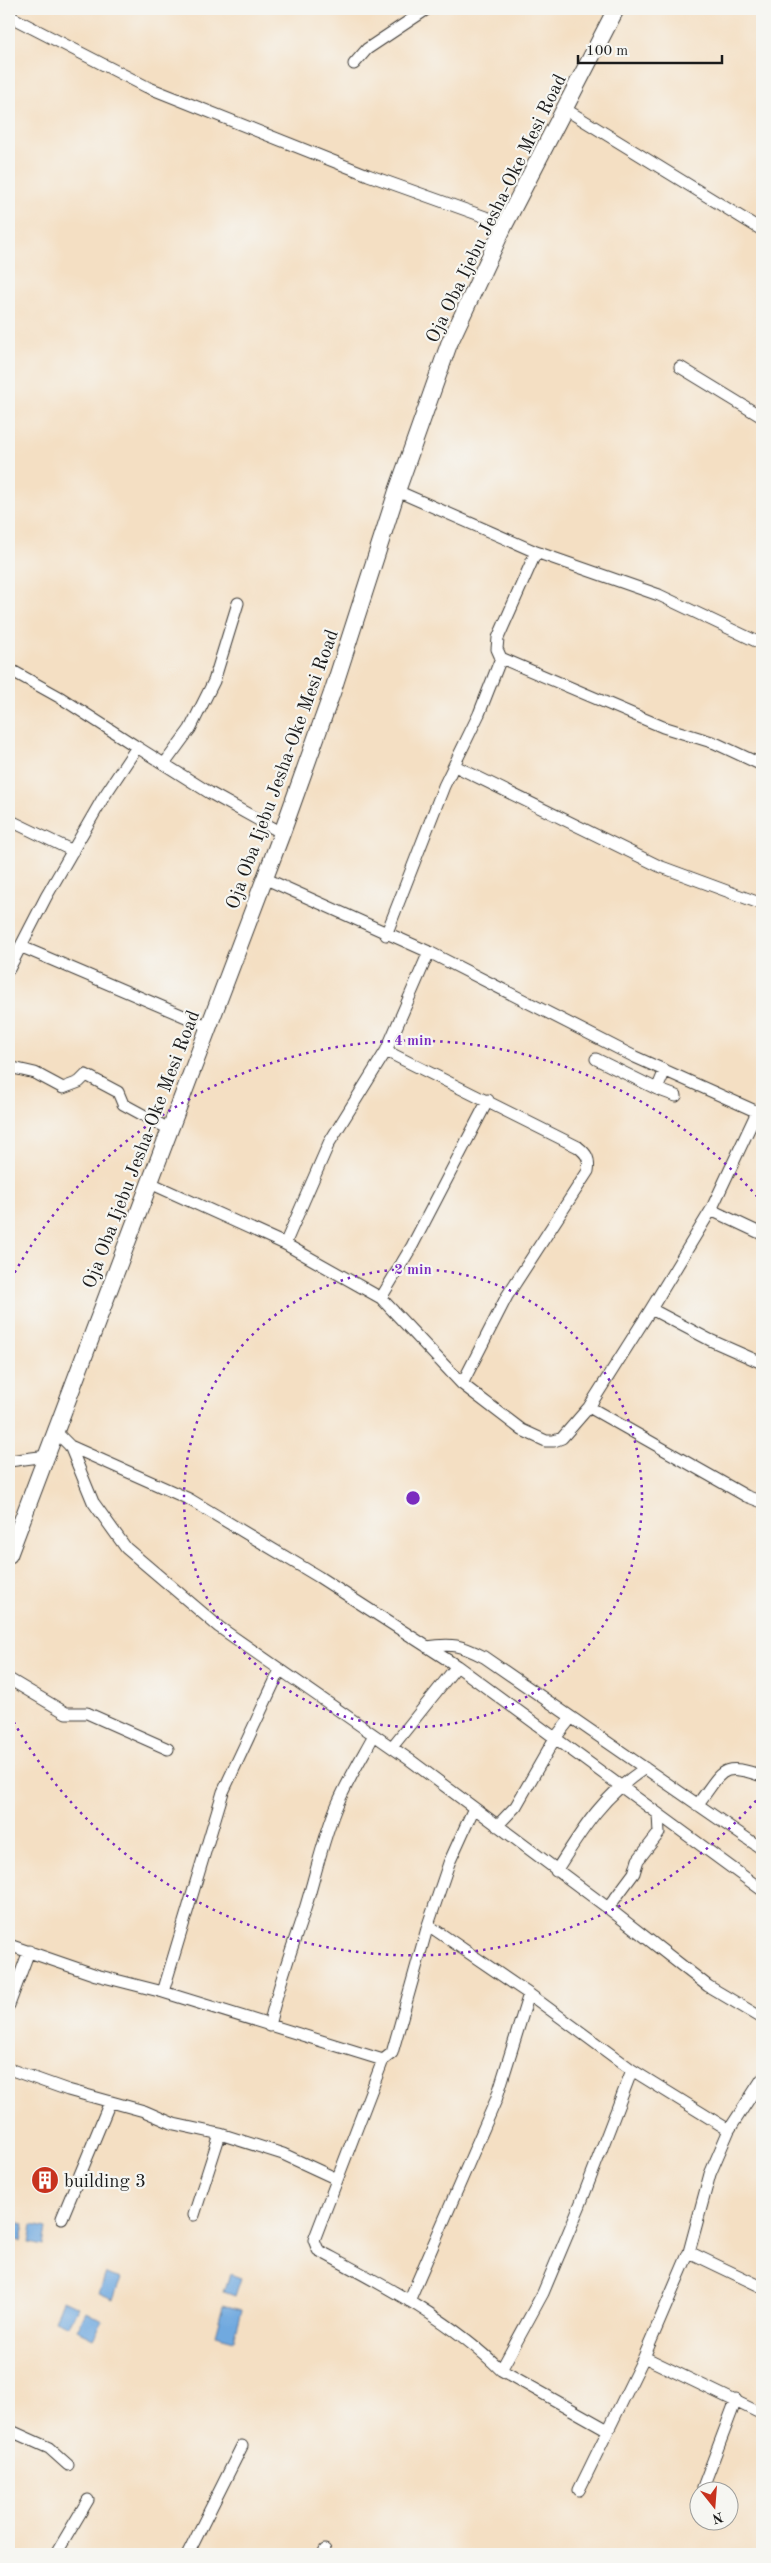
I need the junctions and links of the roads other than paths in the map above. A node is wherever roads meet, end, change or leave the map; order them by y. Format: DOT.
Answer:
graph roads {
  1 [pos="427,9"];
  2 [pos="616,9"];
  3 [pos="9,16"];
  4 [pos="354,64"];
  5 [pos="565,109"];
  6 [pos="505,224"];
  7 [pos="762,230"];
  8 [pos="680,367"];
  9 [pos="762,417"];
  10 [pos="397,491"];
  11 [pos="536,552"];
  12 [pos="238,603"];
  13 [pos="762,644"];
  14 [pos="501,658"];
  15 [pos="9,669"];
  16 [pos="137,746"];
  17 [pos="165,763"];
  18 [pos="762,765"];
  19 [pos="455,766"];
  20 [pos="9,820"];
  21 [pos="282,833"];
  22 [pos="73,851"];
  23 [pos="264,878"];
  24 [pos="762,904"];
  25 [pos="386,935"];
  26 [pos="22,947"];
  27 [pos="430,952"];
  28 [pos="9,969"];
  29 [pos="207,1026"];
  30 [pos="386,1051"];
  31 [pos="596,1059"];
  32 [pos="9,1067"];
  33 [pos="665,1070"];
  34 [pos="657,1089"];
  35 [pos="676,1096"];
  36 [pos="488,1100"];
  37 [pos="759,1113"];
  38 [pos="169,1129"];
  39 [pos="148,1182"];
  40 [pos="711,1210"];
  41 [pos="762,1234"];
  42 [pos="285,1244"];
  43 [pos="382,1298"];
  44 [pos="651,1309"];
  45 [pos="762,1363"];
  46 [pos="462,1384"];
  47 [pos="589,1407"];
  48 [pos="56,1432"];
  49 [pos="70,1446"];
  50 [pos="47,1456"];
  51 [pos="9,1461"];
  52 [pos="762,1502"];
  53 [pos="9,1555"];
  54 [pos="427,1647"];
  55 [pos="457,1666"];
  56 [pos="280,1670"];
  57 [pos="9,1679"];
  58 [pos="571,1718"];
  59 [pos="374,1735"];
  60 [pos="555,1738"];
  61 [pos="392,1747"];
  62 [pos="168,1749"];
  63 [pos="645,1768"];
  64 [pos="762,1776"];
  65 [pos="620,1785"];
  66 [pos="697,1805"];
  67 [pos="474,1808"];
  68 [pos="658,1814"];
  69 [pos="496,1826"];
  70 [pos="762,1849"];
  71 [pos="556,1871"];
  72 [pos="762,1890"];
  73 [pos="608,1908"];
  74 [pos="428,1925"];
  75 [pos="9,1946"];
  76 [pos="28,1951"];
  77 [pos="163,1992"];
  78 [pos="529,1994"];
  79 [pos="9,2005"];
  80 [pos="762,2018"];
  81 [pos="269,2026"];
  82 [pos="383,2060"];
  83 [pos="9,2069"];
  84 [pos="632,2070"];
  85 [pos="762,2079"];
  86 [pos="110,2102"];
  87 [pos="729,2130"];
  88 [pos="220,2134"];
  89 [pos="337,2179"];
  90 [pos="194,2215"];
  91 [pos="62,2218"];
  92 [pos="689,2252"];
  93 [pos="762,2287"];
  94 [pos="409,2301"];
  95 [pos="644,2357"];
  96 [pos="501,2370"];
  97 [pos="736,2400"];
  98 [pos="762,2414"];
  99 [pos="9,2430"];
  100 [pos="608,2430"];
  101 [pos="242,2446"];
  102 [pos="68,2465"];
  103 [pos="706,2480"];
  104 [pos="579,2490"];
  105 [pos="88,2500"];
  106 [pos="56,2554"];
  107 [pos="188,2554"];
  1 -- 4 [label="street"];
  2 -- 5 [label="main road, Oja Oba Ijebu Jesha-Oke Mesi Road"];
  3 -- 6 [label="street"];
  5 -- 6 [label="main road, Oja Oba Ijebu Jesha-Oke Mesi Road"];
  5 -- 7 [label="street"];
  6 -- 10 [label="main road, Oja Oba Ijebu Jesha-Oke Mesi Road"];
  8 -- 9 [label="street"];
  10 -- 11 [label="street"];
  10 -- 21 [label="main road, Oja Oba Ijebu Jesha-Oke Mesi Road"];
  11 -- 13 [label="street"];
  11 -- 14 [label="street"];
  12 -- 17 [label="street"];
  14 -- 18 [label="street"];
  14 -- 19 [label="street"];
  15 -- 16 [label="street"];
  16 -- 17 [label="street"];
  16 -- 22 [label="street"];
  17 -- 21 [label="street"];
  19 -- 24 [label="street"];
  19 -- 25 [label="street"];
  20 -- 22 [label="street"];
  21 -- 23 [label="main road, Oja Oba Ijebu Jesha-Oke Mesi Road"];
  22 -- 26 [label="street"];
  23 -- 25 [label="street"];
  23 -- 29 [label="main road, Oja Oba Ijebu Jesha-Oke Mesi Road"];
  25 -- 27 [label="street"];
  26 -- 28 [label="street"];
  26 -- 29 [label="street"];
  27 -- 30 [label="street"];
  27 -- 33 [label="street"];
  29 -- 38 [label="main road, Oja Oba Ijebu Jesha-Oke Mesi Road"];
  30 -- 36 [label="street"];
  30 -- 42 [label="street"];
  31 -- 34 [label="street"];
  32 -- 38 [label="street"];
  33 -- 34 [label="street"];
  33 -- 37 [label="street"];
  34 -- 35 [label="street"];
  36 -- 43 [label="street"];
  36 -- 46 [label="street"];
  37 -- 40 [label="street"];
  38 -- 39 [label="main road, Oja Oba Ijebu Jesha-Oke Mesi Road"];
  39 -- 42 [label="street"];
  39 -- 48 [label="main road, Oja Oba Ijebu Jesha-Oke Mesi Road"];
  40 -- 41 [label="street"];
  40 -- 44 [label="street"];
  42 -- 43 [label="street"];
  43 -- 46 [label="street"];
  44 -- 45 [label="street"];
  44 -- 47 [label="street"];
  46 -- 47 [label="street"];
  47 -- 52 [label="street"];
  48 -- 49 [label="street"];
  48 -- 50 [label="main road, Oja Oba Ijebu Jesha-Oke Mesi Road"];
  49 -- 54 [label="street"];
  49 -- 56 [label="street"];
  50 -- 51 [label="street"];
  50 -- 53 [label="main road, Oja Oba Ijebu Jesha-Oke Mesi Road"];
  54 -- 55 [label="street"];
  54 -- 58 [label="street"];
  55 -- 60 [label="street"];
  55 -- 61 [label="street"];
  56 -- 59 [label="street"];
  56 -- 77 [label="street"];
  57 -- 62 [label="street"];
  58 -- 60 [label="street"];
  58 -- 63 [label="street"];
  59 -- 61 [label="street"];
  59 -- 81 [label="street"];
  60 -- 65 [label="street"];
  60 -- 69 [label="street"];
  61 -- 67 [label="street"];
  63 -- 65 [label="street"];
  63 -- 66 [label="street"];
  64 -- 66 [label="street"];
  65 -- 68 [label="street"];
  65 -- 71 [label="street"];
  66 -- 70 [label="street"];
  67 -- 69 [label="street"];
  67 -- 74 [label="street"];
  68 -- 72 [label="street"];
  68 -- 73 [label="street"];
  69 -- 71 [label="street"];
  71 -- 73 [label="street"];
  73 -- 80 [label="street"];
  74 -- 78 [label="street"];
  74 -- 82 [label="street"];
  75 -- 76 [label="street"];
  76 -- 77 [label="street"];
  76 -- 79 [label="street"];
  77 -- 81 [label="street"];
  78 -- 84 [label="street"];
  78 -- 94 [label="street"];
  81 -- 82 [label="street"];
  82 -- 89 [label="street"];
  83 -- 86 [label="street"];
  84 -- 87 [label="street"];
  84 -- 96 [label="street"];
  85 -- 87 [label="street"];
  86 -- 88 [label="street"];
  86 -- 91 [label="street"];
  87 -- 92 [label="street"];
  88 -- 89 [label="street"];
  88 -- 90 [label="street"];
  89 -- 94 [label="street"];
  92 -- 93 [label="street"];
  92 -- 95 [label="street"];
  94 -- 96 [label="street"];
  95 -- 97 [label="street"];
  95 -- 100 [label="street"];
  96 -- 100 [label="street"];
  97 -- 98 [label="street"];
  97 -- 103 [label="street"];
  99 -- 102 [label="street"];
  100 -- 104 [label="street"];
  101 -- 107 [label="street"];
  105 -- 106 [label="street"];
}
